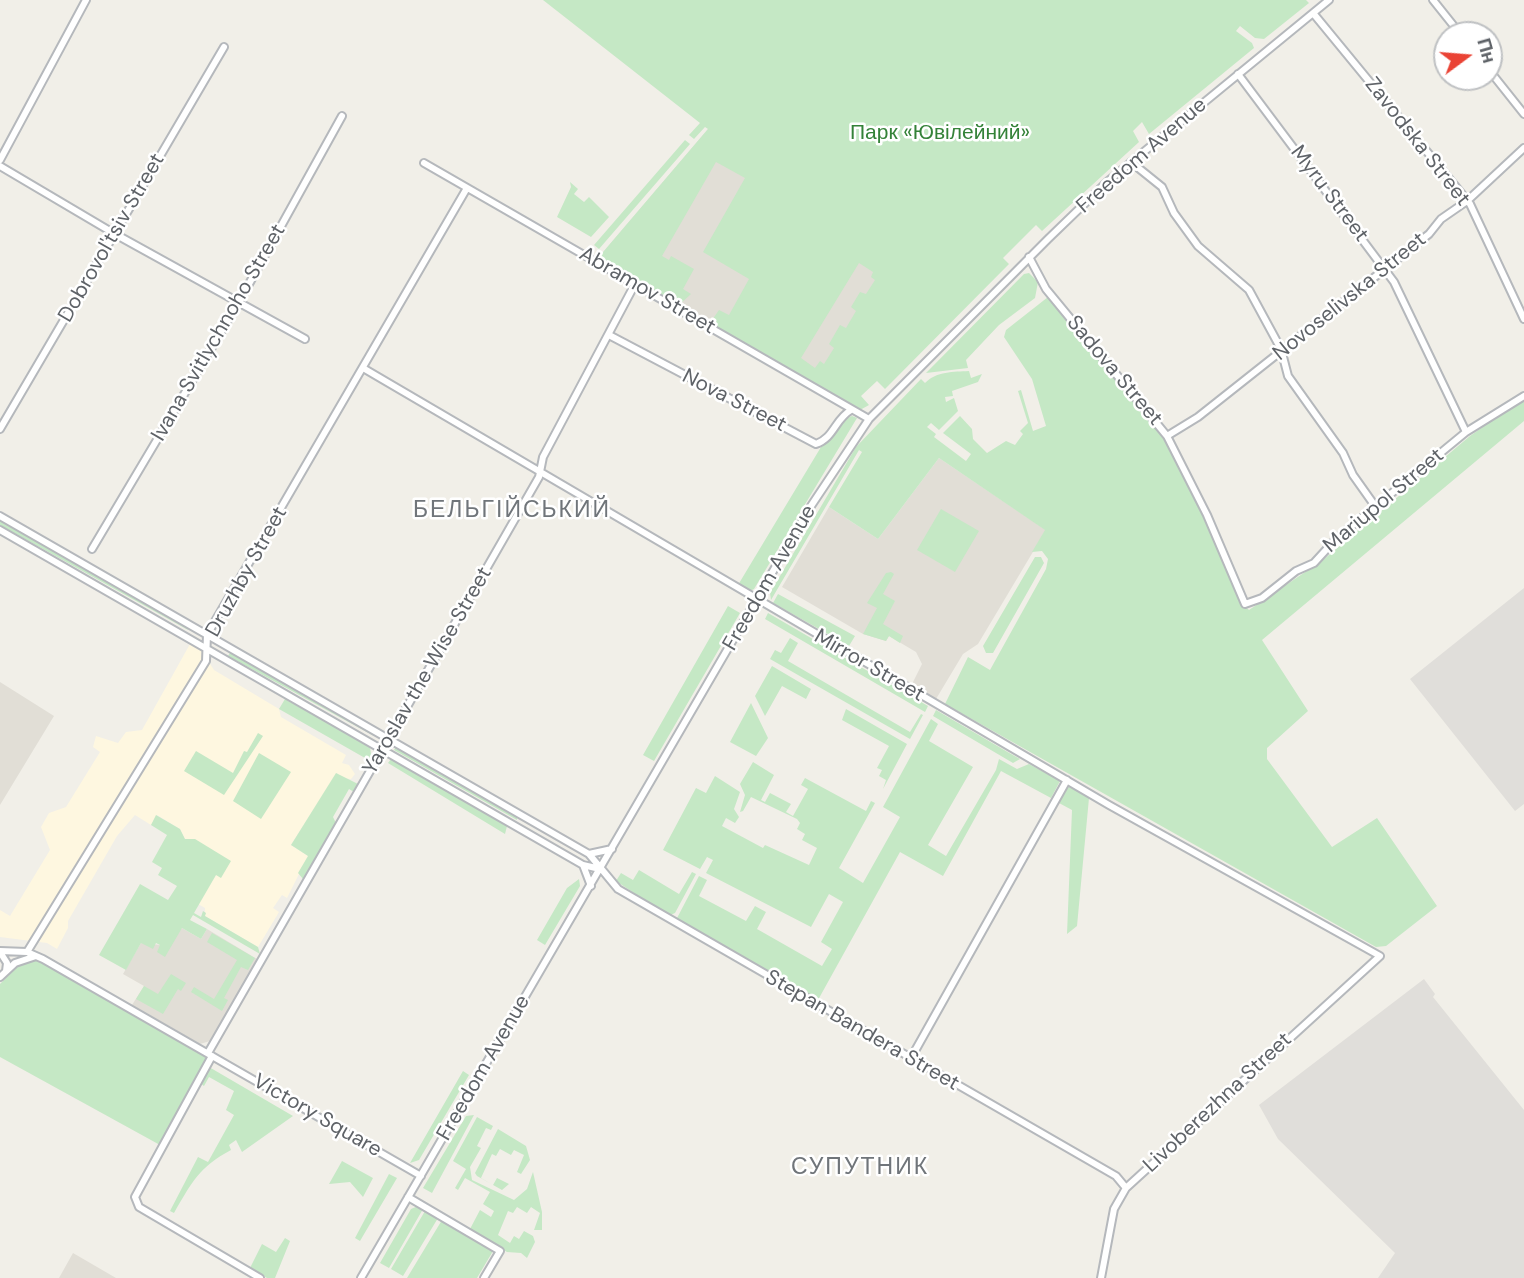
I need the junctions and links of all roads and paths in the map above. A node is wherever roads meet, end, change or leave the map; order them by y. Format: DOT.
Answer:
graph roads {
  1 [pos="86,0"];
  2 [pos="1329,0"];
  3 [pos="1433,0"];
  4 [pos="1313,13"];
  5 [pos="1450,21"];
  6 [pos="224,47"];
  7 [pos="1238,74"];
  8 [pos="1503,88"];
  9 [pos="1524,114"];
  10 [pos="342,116"];
  11 [pos="1524,148"];
  12 [pos="0,160"];
  13 [pos="1131,162"];
  14 [pos="424,163"];
  15 [pos="0,166"];
  16 [pos="467,188"];
  17 [pos="1467,201"];
  18 [pos="115,234"];
  19 [pos="1029,257"];
  20 [pos="1385,269"];
  21 [pos="635,284"];
  22 [pos="239,302"];
  23 [pos="1524,319"];
  24 [pos="609,335"];
  25 [pos="305,339"];
  26 [pos="1282,351"];
  27 [pos="363,368"];
  28 [pos="1524,396"];
  29 [pos="851,410"];
  30 [pos="869,419"];
  31 [pos="0,429"];
  32 [pos="1466,432"];
  33 [pos="1167,436"];
  34 [pos="540,471"];
  35 [pos="1375,506"];
  36 [pos="0,516"];
  37 [pos="0,530"];
  38 [pos="92,549"];
  39 [pos="757,600"];
  40 [pos="1245,604"];
  41 [pos="207,635"];
  42 [pos="209,650"];
  43 [pos="389,740"];
  44 [pos="383,750"];
  45 [pos="1066,780"];
  46 [pos="519,815"];
  47 [pos="527,819"];
  48 [pos="513,825"];
  49 [pos="520,829"];
  50 [pos="612,849"];
  51 [pos="589,854"];
  52 [pos="583,865"];
  53 [pos="600,869"];
  54 [pos="591,886"];
  55 [pos="0,952"];
  56 [pos="27,952"];
  57 [pos="37,956"];
  58 [pos="1380,956"];
  59 [pos="2,975"];
  60 [pos="210,1054"];
  61 [pos="911,1058"];
  62 [pos="421,1176"];
  63 [pos="1126,1188"];
  64 [pos="408,1197"];
  65 [pos="260,1278"];
  66 [pos="361,1278"];
  67 [pos="484,1278"];
  68 [pos="1101,1278"];
  1 -- 12 [label="street"];
  2 -- 4 [label="street, Freedom Avenue"];
  3 -- 5 [label="street"];
  4 -- 7 [label="street, Freedom Avenue"];
  4 -- 17 [label="street, Zavodska Street"];
  6 -- 18 [label="street, Dobrovol'tsiv Street"];
  7 -- 13 [label="street, Freedom Avenue"];
  7 -- 20 [label="street, Myru Street"];
  8 -- 9 [label="street"];
  10 -- 22 [label="street, Ivana Svitlychnoho Street"];
  11 -- 17 [label="street, Novoselivska Street"];
  13 -- 19 [label="street, Freedom Avenue"];
  13 -- 26 [label="street"];
  14 -- 16 [label="street, Abramov Street"];
  15 -- 18 [label="street"];
  16 -- 21 [label="street, Abramov Street"];
  16 -- 27 [label="street, Druzhby Street"];
  17 -- 20 [label="street, Novoselivska Street"];
  17 -- 23 [label="street, Zavodska Street"];
  18 -- 22 [label="street"];
  18 -- 31 [label="street, Dobrovol'tsiv Street"];
  19 -- 30 [label="street, Freedom Avenue"];
  19 -- 33 [label="street, Sadova Street"];
  20 -- 26 [label="street, Novoselivska Street"];
  20 -- 32 [label="street, Myru Street"];
  21 -- 24 [label="street, Yaroslav the Wise Street"];
  21 -- 29 [label="street, Abramov Street"];
  22 -- 25 [label="street"];
  22 -- 38 [label="street, Ivana Svitlychnoho Street"];
  24 -- 29 [label="street, Nova Street"];
  24 -- 34 [label="street, Yaroslav the Wise Street"];
  26 -- 33 [label="street, Novoselivska Street"];
  26 -- 35 [label="street"];
  27 -- 34 [label="street, Mirror Street"];
  27 -- 41 [label="street, Druzhby Street"];
  28 -- 32 [label="street, Mariupol Street"];
  29 -- 30 [label="street, Abramov Street"];
  30 -- 39 [label="street, Freedom Avenue"];
  32 -- 35 [label="street, Mariupol Street"];
  33 -- 40 [label="street, Sadova Street"];
  34 -- 39 [label="street, Mirror Street"];
  34 -- 43 [label="street, Yaroslav the Wise Street"];
  35 -- 40 [label="street, Mariupol Street"];
  36 -- 41 [label="street"];
  37 -- 42 [label="street"];
  39 -- 45 [label="street, Mirror Street"];
  39 -- 50 [label="street, Freedom Avenue"];
  41 -- 42 [label="street, Druzhby Street"];
  41 -- 43 [label="street"];
  42 -- 44 [label="street"];
  42 -- 56 [label="street, Druzhby Street"];
  43 -- 44 [label="street, Yaroslav the Wise Street"];
  43 -- 46 [label="street"];
  44 -- 48 [label="street"];
  44 -- 60 [label="street, Yaroslav the Wise Street"];
  45 -- 58 [label="street, Mirror Street"];
  45 -- 61 [label="street"];
  46 -- 47 [label="street"];
  46 -- 48 [label="street"];
  47 -- 49 [label="street"];
  47 -- 51 [label="street"];
  48 -- 49 [label="street"];
  49 -- 52 [label="street"];
  50 -- 51 [label="street"];
  50 -- 53 [label="street, Freedom Avenue"];
  51 -- 53 [label="street, Stepan Bandera Street"];
  52 -- 53 [label="street"];
  52 -- 54 [label="street"];
  53 -- 54 [label="street, Freedom Avenue"];
  53 -- 61 [label="street, Stepan Bandera Street"];
  54 -- 62 [label="street, Freedom Avenue"];
  55 -- 56 [label="street, Victory Square"];
  55 -- 59 [label="street"];
  56 -- 57 [label="street, Victory Square"];
  57 -- 59 [label="street"];
  57 -- 60 [label="street, Victory Square"];
  58 -- 63 [label="street, Livoberezhna Street"];
  60 -- 62 [label="street, Victory Square"];
  60 -- 65 [label="street"];
  61 -- 63 [label="street, Stepan Bandera Street"];
  62 -- 64 [label="street, Freedom Avenue"];
  63 -- 68 [label="street, Livoberezhna Street"];
  64 -- 66 [label="street, Freedom Avenue"];
  64 -- 67 [label="street"];
}
